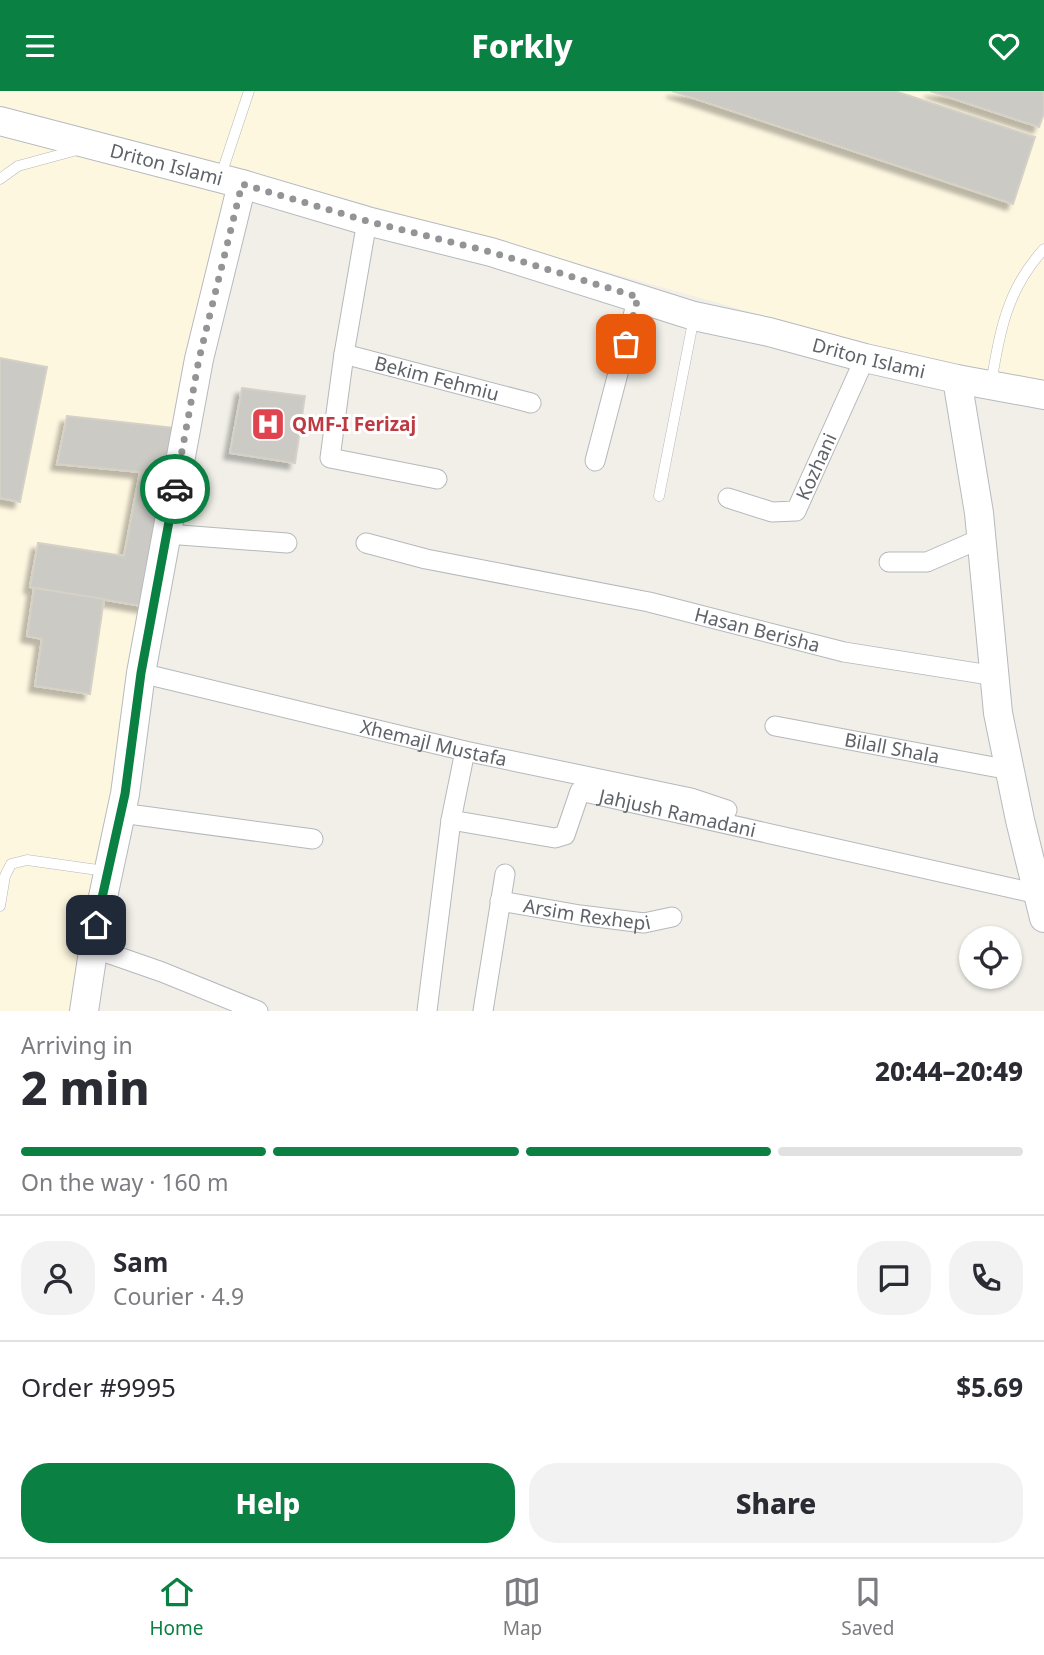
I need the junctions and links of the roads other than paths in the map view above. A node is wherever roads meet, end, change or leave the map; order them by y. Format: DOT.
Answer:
graph roads {
  1 [pos="249,91"];
  2 [pos="0,121"];
  3 [pos="92,146"];
  4 [pos="0,179"];
  5 [pos="231,181"];
  6 [pos="367,221"];
  7 [pos="1044,249"];
  8 [pos="638,297"];
  9 [pos="694,316"];
  10 [pos="344,354"];
  11 [pos="864,358"];
  12 [pos="957,379"];
  13 [pos="990,385"];
  14 [pos="1044,395"];
  15 [pos="531,403"];
  16 [pos="594,461"];
  17 [pos="437,479"];
  18 [pos="659,496"];
  19 [pos="727,498"];
  20 [pos="167,534"];
  21 [pos="982,538"];
  22 [pos="287,543"];
  23 [pos="366,543"];
  24 [pos="889,562"];
  25 [pos="141,673"];
  26 [pos="996,676"];
  27 [pos="775,726"];
  28 [pos="466,751"];
  29 [pos="1010,770"];
  30 [pos="727,810"];
  31 [pos="121,813"];
  32 [pos="451,820"];
  33 [pos="313,839"];
  34 [pos="108,871"];
  35 [pos="505,874"];
  36 [pos="500,901"];
  37 [pos="0,906"];
  38 [pos="1041,906"];
  39 [pos="673,917"];
  40 [pos="93,948"];
  41 [pos="84,1011"];
  42 [pos="258,1011"];
  43 [pos="427,1011"];
  44 [pos="483,1011"];
  1 -- 5 [label="lane"];
  2 -- 3 [label="street, Driton Islami"];
  3 -- 4 [label="lane"];
  3 -- 5 [label="street, Driton Islami"];
  5 -- 6 [label="street, Driton Islami"];
  5 -- 20 [label="street"];
  6 -- 8 [label="street, Driton Islami"];
  6 -- 10 [label="street"];
  7 -- 13 [label="lane"];
  8 -- 9 [label="street, Driton Islami"];
  8 -- 16 [label="street"];
  9 -- 11 [label="street, Driton Islami"];
  9 -- 18 [label="lane"];
  10 -- 15 [label="street, Bekim Fehmiu"];
  10 -- 17 [label="street"];
  11 -- 12 [label="street, Driton Islami"];
  11 -- 19 [label="street, Kozhani"];
  12 -- 13 [label="street, Driton Islami"];
  12 -- 21 [label="street"];
  13 -- 14 [label="street, Driton Islami"];
  20 -- 22 [label="street"];
  20 -- 25 [label="street"];
  21 -- 24 [label="street"];
  21 -- 26 [label="street"];
  23 -- 26 [label="street, Hasan Berisha"];
  25 -- 28 [label="street, Xhemajl Mustafa"];
  25 -- 31 [label="street"];
  26 -- 29 [label="street"];
  27 -- 29 [label="street, Bilall Shala"];
  28 -- 30 [label="street, Xhemajl Mustafa"];
  28 -- 32 [label="street"];
  29 -- 38 [label="street"];
  31 -- 33 [label="street"];
  31 -- 34 [label="street"];
  32 -- 38 [label="street, Jahjush Ramadani"];
  32 -- 43 [label="street"];
  34 -- 37 [label="lane"];
  34 -- 40 [label="street"];
  35 -- 36 [label="street, Arsim Rexhepi"];
  36 -- 39 [label="street, Arsim Rexhepi"];
  36 -- 44 [label="street, Arsim Rexhepi"];
  40 -- 41 [label="street"];
  40 -- 42 [label="street"];
}
